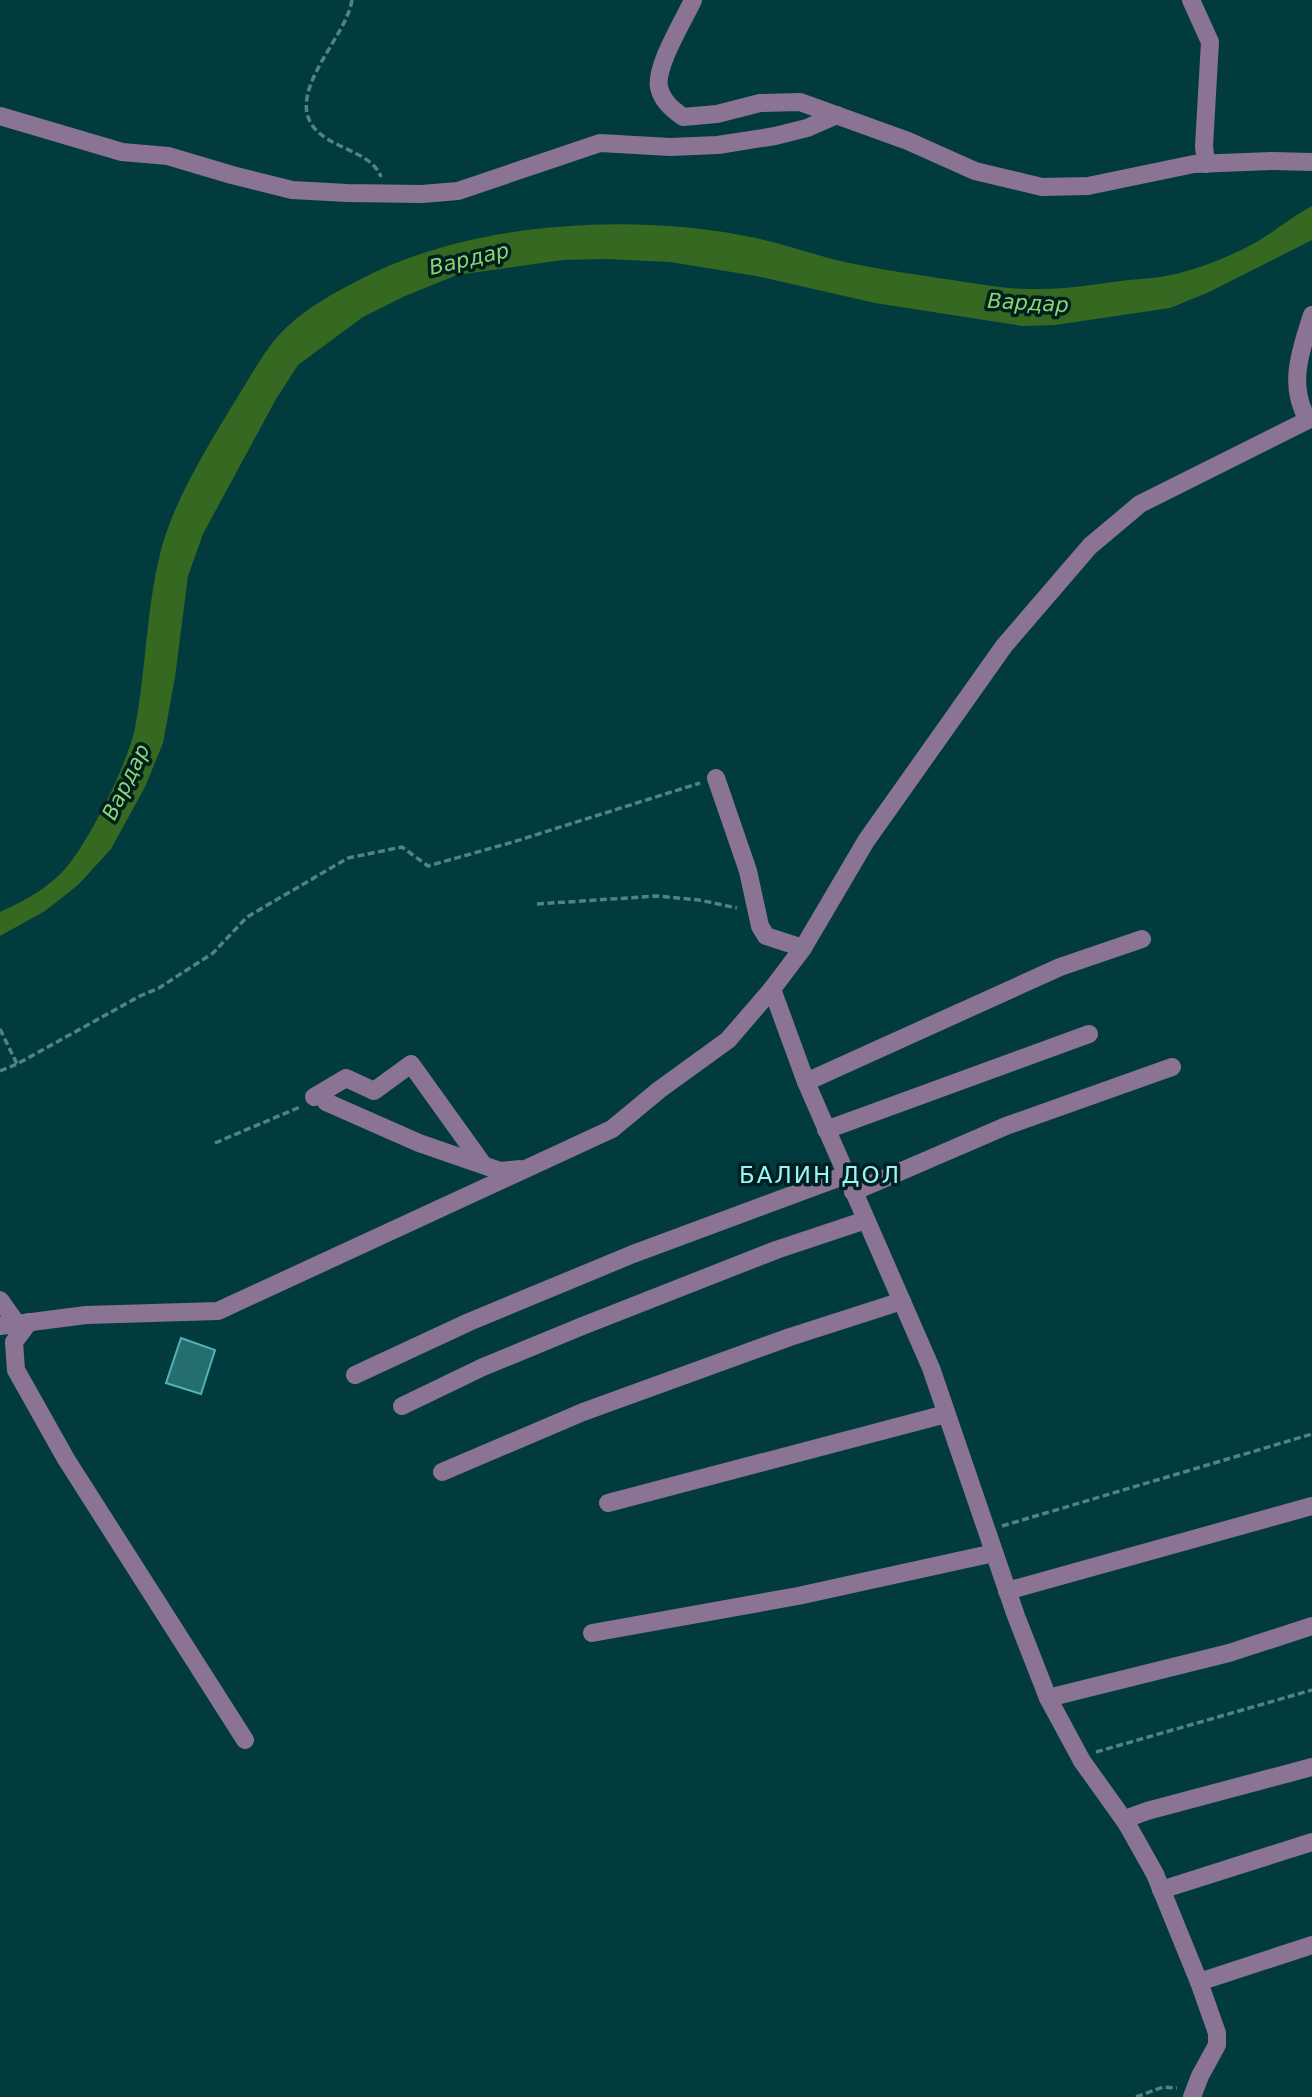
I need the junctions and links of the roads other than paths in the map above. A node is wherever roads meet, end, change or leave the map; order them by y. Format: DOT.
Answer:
graph roads {
  1 [pos="693,0"];
  2 [pos="1191,0"];
  3 [pos="837,115"];
  4 [pos="0,117"];
  5 [pos="1312,162"];
  6 [pos="1206,164"];
  7 [pos="1312,315"];
  8 [pos="1310,422"];
  9 [pos="716,778"];
  10 [pos="1142,939"];
  11 [pos="803,948"];
  12 [pos="772,989"];
  13 [pos="1089,1034"];
  14 [pos="1172,1066"];
  15 [pos="806,1082"];
  16 [pos="826,1129"];
  17 [pos="482,1164"];
  18 [pos="530,1168"];
  19 [pos="846,1175"];
  20 [pos="853,1192"];
  21 [pos="866,1220"];
  22 [pos="0,1300"];
  23 [pos="902,1301"];
  24 [pos="15,1324"];
  25 [pos="355,1375"];
  26 [pos="402,1406"];
  27 [pos="946,1414"];
  28 [pos="442,1472"];
  29 [pos="608,1503"];
  30 [pos="1312,1506"];
  31 [pos="994,1553"];
  32 [pos="1007,1591"];
  33 [pos="1312,1626"];
  34 [pos="592,1633"];
  35 [pos="1048,1698"];
  36 [pos="245,1740"];
  37 [pos="1312,1767"];
  38 [pos="1127,1824"];
  39 [pos="1312,1842"];
  40 [pos="1161,1890"];
  41 [pos="1312,1945"];
  42 [pos="1199,1982"];
  43 [pos="1193,2094"];
  1 -- 3 [label="street"];
  2 -- 6 [label="street"];
  3 -- 4 [label="street"];
  3 -- 6 [label="street"];
  5 -- 6 [label="street"];
  7 -- 8 [label="street"];
  8 -- 11 [label="street"];
  9 -- 11 [label="street"];
  10 -- 15 [label="street"];
  11 -- 12 [label="street"];
  12 -- 15 [label="street"];
  12 -- 18 [label="street"];
  13 -- 16 [label="street"];
  14 -- 20 [label="street"];
  15 -- 16 [label="street"];
  16 -- 19 [label="street"];
  17 -- 17 [label="street"];
  17 -- 18 [label="street"];
  18 -- 24 [label="street"];
  19 -- 20 [label="street"];
  19 -- 25 [label="street"];
  20 -- 21 [label="street"];
  21 -- 23 [label="street"];
  21 -- 26 [label="street"];
  22 -- 24 [label="street"];
  23 -- 27 [label="street"];
  23 -- 28 [label="street"];
  24 -- 36 [label="street"];
  27 -- 29 [label="street"];
  27 -- 31 [label="street"];
  30 -- 32 [label="street"];
  31 -- 32 [label="street"];
  31 -- 34 [label="street"];
  32 -- 35 [label="street"];
  33 -- 35 [label="street"];
  35 -- 38 [label="street"];
  37 -- 38 [label="street"];
  38 -- 40 [label="street"];
  39 -- 40 [label="street"];
  40 -- 42 [label="street"];
  41 -- 42 [label="street"];
  42 -- 43 [label="street"];
}
